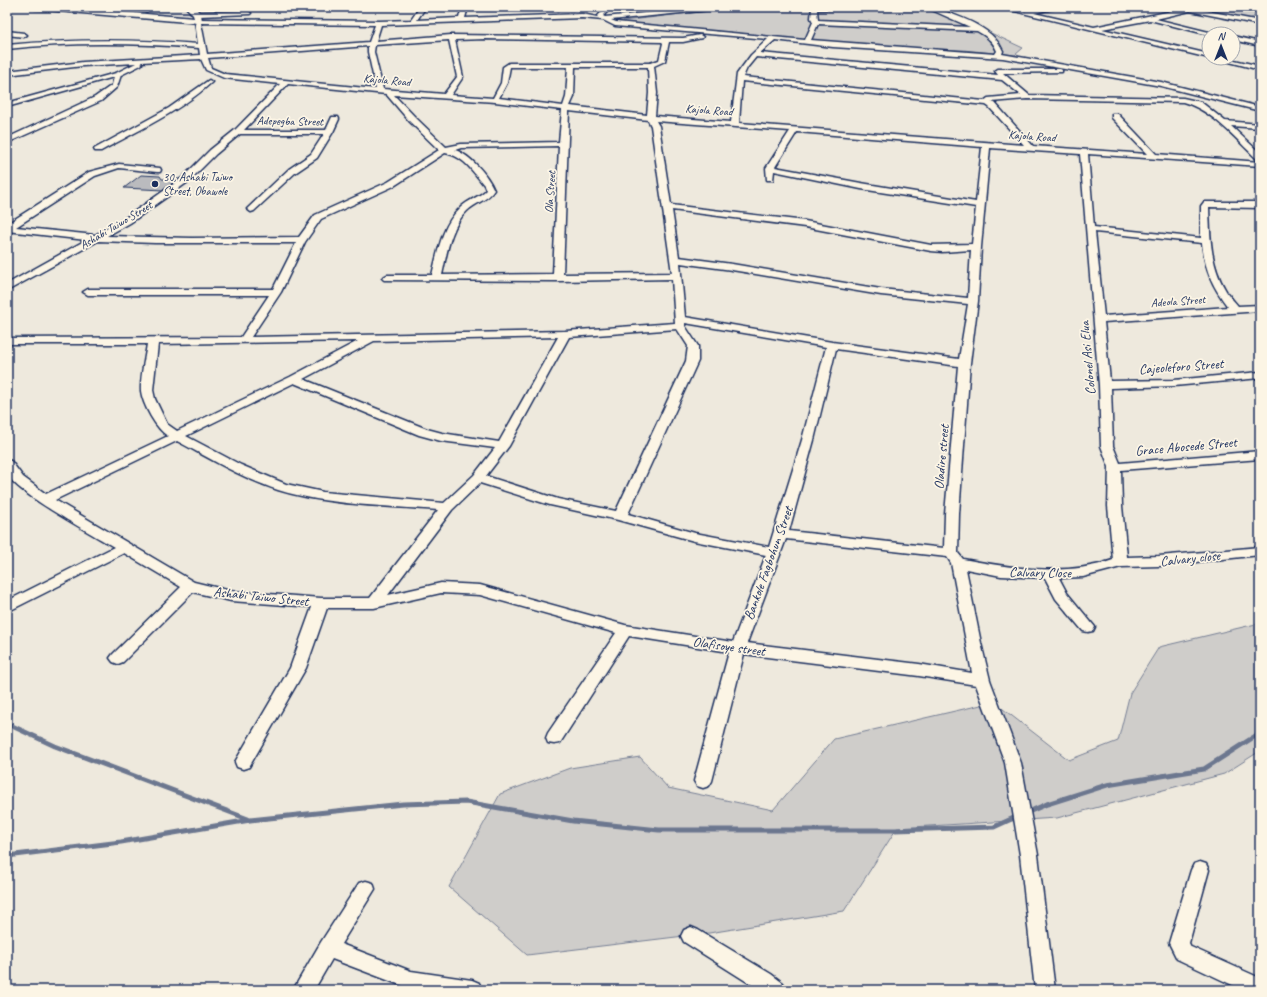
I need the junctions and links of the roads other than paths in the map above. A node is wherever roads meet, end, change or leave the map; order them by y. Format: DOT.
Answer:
graph roads {
  1 [pos="34,7"];
  2 [pos="423,7"];
  3 [pos="465,7"];
  4 [pos="609,7"];
  5 [pos="721,7"];
  6 [pos="813,7"];
  7 [pos="840,7"];
  8 [pos="928,7"];
  9 [pos="1001,7"];
  10 [pos="1059,7"];
  11 [pos="1199,7"];
  12 [pos="592,10"];
  13 [pos="1192,10"];
  14 [pos="194,11"];
  15 [pos="248,13"];
  16 [pos="1025,13"];
  17 [pos="582,16"];
  18 [pos="604,19"];
  19 [pos="1147,19"];
  20 [pos="461,21"];
  21 [pos="412,22"];
  22 [pos="816,22"];
  23 [pos="379,23"];
  24 [pos="1260,23"];
  25 [pos="977,29"];
  26 [pos="1092,29"];
  27 [pos="1201,31"];
  28 [pos="7,33"];
  29 [pos="24,35"];
  30 [pos="451,37"];
  31 [pos="700,37"];
  32 [pos="774,38"];
  33 [pos="665,40"];
  34 [pos="1241,40"];
  35 [pos="808,42"];
  36 [pos="372,43"];
  37 [pos="1260,44"];
  38 [pos="203,46"];
  39 [pos="7,47"];
  40 [pos="755,54"];
  41 [pos="1201,54"];
  42 [pos="998,55"];
  43 [pos="203,56"];
  44 [pos="157,59"];
  45 [pos="960,61"];
  46 [pos="1241,64"];
  47 [pos="572,65"];
  48 [pos="651,65"];
  49 [pos="993,67"];
  50 [pos="1260,68"];
  51 [pos="208,69"];
  52 [pos="1060,71"];
  53 [pos="7,72"];
  54 [pos="118,74"];
  55 [pos="738,78"];
  56 [pos="1004,78"];
  57 [pos="253,79"];
  58 [pos="209,82"];
  59 [pos="285,83"];
  60 [pos="384,92"];
  61 [pos="446,96"];
  62 [pos="1027,97"];
  63 [pos="495,100"];
  64 [pos="987,103"];
  65 [pos="7,105"];
  66 [pos="566,108"];
  67 [pos="1260,109"];
  68 [pos="1115,116"];
  69 [pos="651,118"];
  70 [pos="335,119"];
  71 [pos="735,124"];
  72 [pos="1223,124"];
  73 [pos="1260,126"];
  74 [pos="795,129"];
  75 [pos="238,132"];
  76 [pos="329,132"];
  77 [pos="7,141"];
  78 [pos="564,144"];
  79 [pos="986,145"];
  80 [pos="1030,147"];
  81 [pos="98,148"];
  82 [pos="444,150"];
  83 [pos="1084,152"];
  84 [pos="1154,157"];
  85 [pos="1260,157"];
  86 [pos="1260,164"];
  87 [pos="770,168"];
  88 [pos="157,170"];
  89 [pos="770,178"];
  90 [pos="980,205"];
  91 [pos="1260,205"];
  92 [pos="666,207"];
  93 [pos="251,209"];
  94 [pos="7,228"];
  95 [pos="1090,229"];
  96 [pos="98,238"];
  97 [pos="303,240"];
  98 [pos="1206,241"];
  99 [pos="976,247"];
  100 [pos="675,260"];
  101 [pos="678,276"];
  102 [pos="387,278"];
  103 [pos="436,278"];
  104 [pos="558,278"];
  105 [pos="7,288"];
  106 [pos="88,292"];
  107 [pos="276,292"];
  108 [pos="973,301"];
  109 [pos="1260,308"];
  110 [pos="1236,310"];
  111 [pos="1098,319"];
  112 [pos="680,322"];
  113 [pos="564,334"];
  114 [pos="373,337"];
  115 [pos="244,340"];
  116 [pos="7,341"];
  117 [pos="153,341"];
  118 [pos="832,345"];
  119 [pos="964,363"];
  120 [pos="1260,375"];
  121 [pos="294,379"];
  122 [pos="1105,385"];
  123 [pos="177,436"];
  124 [pos="503,446"];
  125 [pos="1260,455"];
  126 [pos="7,464"];
  127 [pos="1115,466"];
  128 [pos="478,478"];
  129 [pos="45,500"];
  130 [pos="447,507"];
  131 [pos="620,516"];
  132 [pos="781,534"];
  133 [pos="124,547"];
  134 [pos="1260,551"];
  135 [pos="774,552"];
  136 [pos="954,558"];
  137 [pos="1120,562"];
  138 [pos="1050,574"];
  139 [pos="190,586"];
  140 [pos="480,590"];
  141 [pos="321,603"];
  142 [pos="374,604"];
  143 [pos="7,607"];
  144 [pos="1088,627"];
  145 [pos="626,630"];
  146 [pos="738,648"];
  147 [pos="118,658"];
  148 [pos="982,680"];
  149 [pos="554,738"];
  150 [pos="244,762"];
  151 [pos="702,781"];
  152 [pos="1200,870"];
  153 [pos="366,889"];
  154 [pos="691,936"];
  155 [pos="328,948"];
  156 [pos="1260,988"];
  157 [pos="303,990"];
  158 [pos="472,990"];
  159 [pos="776,990"];
  160 [pos="1045,990"];
  1 -- 14 [label="street"];
  2 -- 21 [label="street"];
  3 -- 20 [label="street"];
  4 -- 18 [label="street"];
  5 -- 18 [label="street"];
  6 -- 7 [label="street"];
  6 -- 22 [label="street"];
  8 -- 25 [label="street"];
  9 -- 16 [label="street"];
  10 -- 16 [label="street"];
  11 -- 13 [label="street"];
  12 -- 17 [label="street"];
  13 -- 19 [label="street"];
  13 -- 24 [label="street"];
  14 -- 15 [label="street"];
  14 -- 23 [label="street"];
  14 -- 38 [label="street"];
  16 -- 26 [label="street"];
  17 -- 18 [label="street"];
  17 -- 20 [label="street"];
  18 -- 32 [label="street"];
  19 -- 26 [label="street"];
  19 -- 27 [label="street"];
  20 -- 21 [label="street"];
  21 -- 23 [label="street"];
  22 -- 25 [label="street"];
  22 -- 35 [label="street"];
  23 -- 36 [label="street"];
  25 -- 42 [label="street"];
  26 -- 41 [label="street"];
  28 -- 29 [label="street"];
  30 -- 33 [label="street"];
  30 -- 36 [label="street"];
  30 -- 61 [label="street"];
  31 -- 33 [label="street"];
  32 -- 35 [label="street"];
  32 -- 40 [label="street"];
  33 -- 48 [label="street"];
  34 -- 37 [label="street"];
  35 -- 42 [label="street"];
  36 -- 43 [label="street"];
  36 -- 60 [label="street"];
  38 -- 39 [label="street"];
  38 -- 43 [label="street"];
  40 -- 55 [label="street"];
  40 -- 56 [label="street"];
  42 -- 67 [label="street"];
  43 -- 44 [label="street"];
  43 -- 51 [label="street"];
  44 -- 53 [label="street"];
  44 -- 54 [label="street"];
  45 -- 49 [label="street"];
  46 -- 50 [label="street"];
  47 -- 48 [label="street"];
  47 -- 63 [label="street"];
  47 -- 66 [label="street, Ola Street"];
  48 -- 69 [label="street"];
  49 -- 52 [label="street"];
  49 -- 56 [label="street"];
  51 -- 57 [label="street, Kajola Road"];
  51 -- 58 [label="street"];
  54 -- 65 [label="street"];
  54 -- 77 [label="street"];
  55 -- 64 [label="street"];
  55 -- 71 [label="street"];
  56 -- 62 [label="street"];
  57 -- 58 [label="street"];
  57 -- 59 [label="street, Kajola Road"];
  58 -- 81 [label="street"];
  59 -- 60 [label="street, Kajola Road"];
  59 -- 75 [label="street, Ashabi Taiwo Street"];
  60 -- 61 [label="street, Kajola Road"];
  60 -- 82 [label="street"];
  61 -- 63 [label="street, Kajola Road"];
  62 -- 64 [label="street"];
  62 -- 72 [label="street"];
  63 -- 66 [label="street, Kajola Road"];
  64 -- 80 [label="street"];
  66 -- 69 [label="street, Kajola Road"];
  66 -- 78 [label="street, Ola Street"];
  68 -- 84 [label="street"];
  69 -- 71 [label="street, Kajola Road"];
  69 -- 92 [label="street"];
  70 -- 76 [label="street"];
  71 -- 74 [label="street, Kajola Road"];
  72 -- 73 [label="street"];
  72 -- 85 [label="street"];
  74 -- 79 [label="street, Kajola Road"];
  74 -- 87 [label="street"];
  75 -- 76 [label="street, Adepegba Street"];
  75 -- 96 [label="street, Ashabi Taiwo Street"];
  76 -- 93 [label="street, Adepegba Street"];
  78 -- 82 [label="street"];
  78 -- 104 [label="street, Ola Street"];
  79 -- 80 [label="street, Kajola Road"];
  79 -- 90 [label="street, Oladire street"];
  80 -- 83 [label="street, Kajola Road"];
  82 -- 97 [label="street"];
  82 -- 103 [label="street"];
  83 -- 84 [label="street, Kajola Road"];
  83 -- 95 [label="street, Colonel Asi Elua"];
  84 -- 86 [label="street, Kajola Road"];
  87 -- 89 [label="street"];
  87 -- 90 [label="street"];
  88 -- 94 [label="street"];
  90 -- 99 [label="street, Oladire street"];
  91 -- 98 [label="street"];
  92 -- 99 [label="street"];
  92 -- 100 [label="street"];
  94 -- 96 [label="street"];
  95 -- 98 [label="street"];
  95 -- 111 [label="street, Colonel Asi Elua"];
  96 -- 97 [label="street"];
  96 -- 105 [label="street, Ashabi Taiwo Street"];
  97 -- 107 [label="street"];
  98 -- 110 [label="street"];
  99 -- 108 [label="street, Oladire street"];
  100 -- 101 [label="street"];
  100 -- 108 [label="street"];
  101 -- 104 [label="street"];
  101 -- 112 [label="street"];
  102 -- 103 [label="street"];
  103 -- 104 [label="street"];
  106 -- 107 [label="street"];
  107 -- 115 [label="street"];
  108 -- 119 [label="street, Oladire street"];
  109 -- 110 [label="street, Adeola Street"];
  110 -- 111 [label="street, Adeola Street"];
  111 -- 122 [label="street, Colonel Asi Elua"];
  112 -- 113 [label="street"];
  112 -- 118 [label="street"];
  112 -- 131 [label="street"];
  113 -- 114 [label="street"];
  113 -- 124 [label="street"];
  114 -- 115 [label="street"];
  114 -- 121 [label="street"];
  115 -- 117 [label="street"];
  116 -- 117 [label="street"];
  117 -- 123 [label="street"];
  118 -- 119 [label="street"];
  118 -- 132 [label="street, Bankole Fagbohun Street"];
  119 -- 136 [label="street, Oladire street"];
  120 -- 122 [label="street, Cajeoleforo Street"];
  121 -- 123 [label="street"];
  121 -- 124 [label="street"];
  122 -- 127 [label="street, Colonel Asi Elua"];
  123 -- 129 [label="street"];
  123 -- 130 [label="street"];
  124 -- 128 [label="street"];
  125 -- 127 [label="street, Grace Abosede Street"];
  126 -- 129 [label="street, Ashabi Taiwo Street"];
  127 -- 137 [label="street, Colonel Asi Elua"];
  128 -- 130 [label="street"];
  128 -- 131 [label="street"];
  129 -- 133 [label="street, Ashabi Taiwo Street"];
  130 -- 142 [label="street"];
  131 -- 135 [label="street"];
  132 -- 135 [label="street, Bankole Fagbohun Street"];
  132 -- 136 [label="street, Calvary Close"];
  133 -- 139 [label="street, Ashabi Taiwo Street"];
  133 -- 143 [label="street"];
  134 -- 137 [label="street, Calvary close"];
  135 -- 146 [label="street, Bankole Fagbohun Street"];
  136 -- 138 [label="street, Calvary Close"];
  136 -- 148 [label="street, Oladire street"];
  137 -- 138 [label="street, Calvary Close"];
  138 -- 144 [label="street"];
  139 -- 141 [label="street, Ashabi Taiwo Street"];
  139 -- 147 [label="street"];
  140 -- 142 [label="street, Ashabi Taiwo Street"];
  140 -- 145 [label="street, Olafisoye street"];
  141 -- 142 [label="street, Ashabi Taiwo Street"];
  141 -- 150 [label="street"];
  145 -- 146 [label="street, Olafisoye street"];
  145 -- 149 [label="street"];
  146 -- 148 [label="street, Olafisoye street"];
  146 -- 151 [label="street, Bankole Fagbohun Street"];
  148 -- 160 [label="street, Oladire street"];
  152 -- 156 [label="street"];
  153 -- 155 [label="street"];
  154 -- 159 [label="street"];
  155 -- 157 [label="street"];
  155 -- 158 [label="street"];
}
